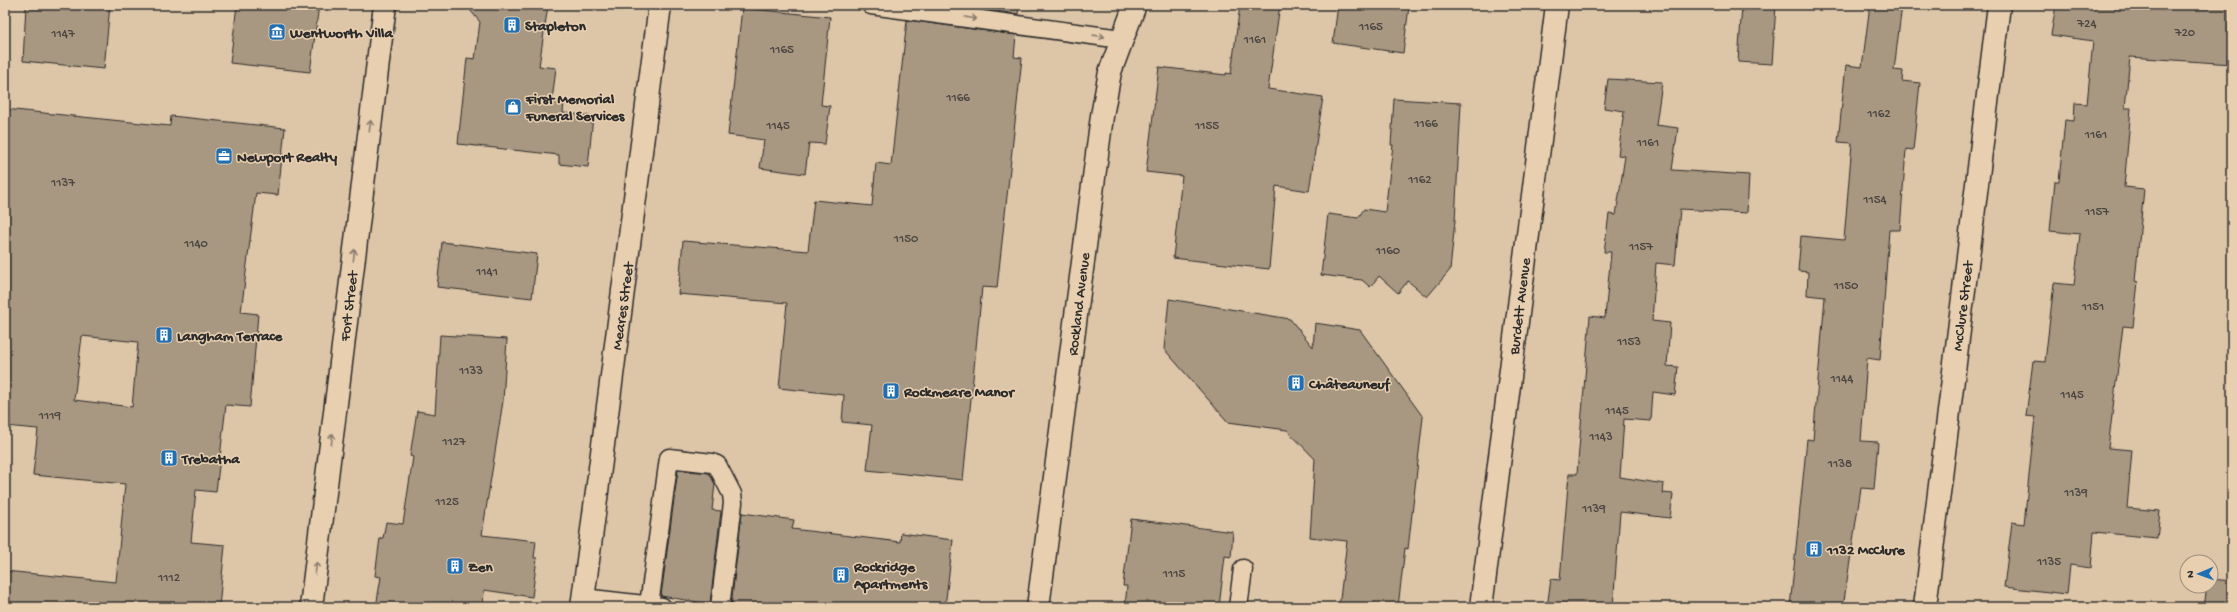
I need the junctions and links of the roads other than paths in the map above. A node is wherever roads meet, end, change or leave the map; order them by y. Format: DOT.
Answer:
graph roads {
  1 [pos="385,5"];
  2 [pos="660,5"];
  3 [pos="871,5"];
  4 [pos="1134,5"];
  5 [pos="1557,5"];
  6 [pos="1999,5"];
  7 [pos="1121,39"];
  8 [pos="1243,569"];
  9 [pos="583,602"];
  10 [pos="656,606"];
  11 [pos="311,607"];
  12 [pos="720,607"];
  13 [pos="1038,607"];
  14 [pos="1238,607"];
  15 [pos="1481,607"];
  16 [pos="1926,607"];
  11 -- 1 [label="street, Fort Street, one-way"];
  2 -- 9 [label="street, Meares Street"];
  3 -- 7 [label="lane, one-way"];
  4 -- 7 [label="street, Rockland Avenue"];
  5 -- 15 [label="street, Burdett Avenue"];
  6 -- 16 [label="street, McClure Street"];
  7 -- 13 [label="street, Rockland Avenue"];
  8 -- 14 [label="lane"];
  9 -- 10 [label="lane"];
  10 -- 12 [label="lane"];
}
